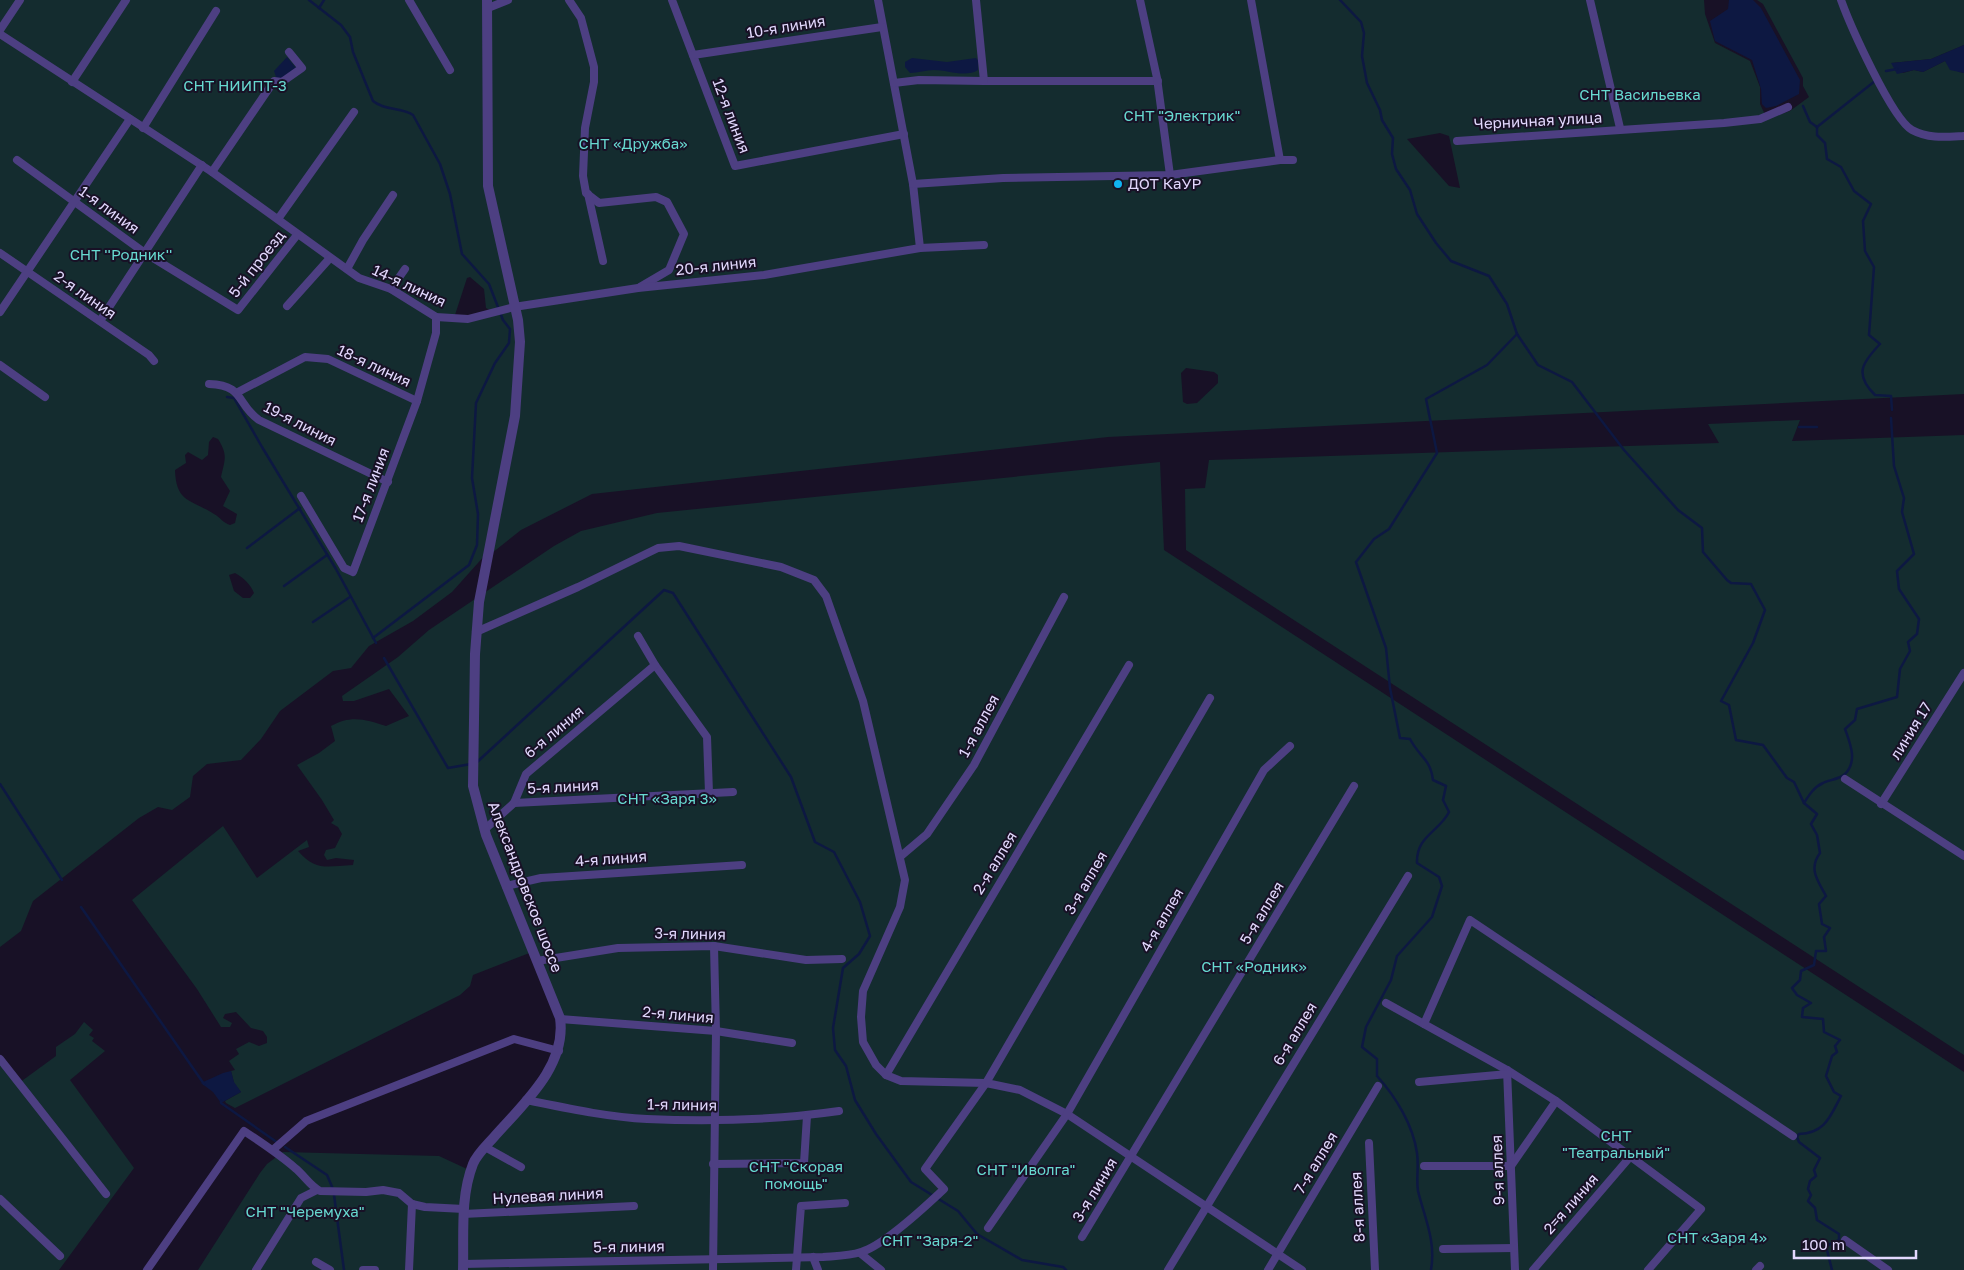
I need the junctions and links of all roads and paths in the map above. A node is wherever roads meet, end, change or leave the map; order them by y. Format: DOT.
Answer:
graph roads {
  1 [pos="20,0"];
  2 [pos="126,0"];
  3 [pos="409,0"];
  4 [pos="508,0"];
  5 [pos="569,0"];
  6 [pos="672,0"];
  7 [pos="878,0"];
  8 [pos="976,0"];
  9 [pos="1140,0"];
  10 [pos="1251,0"];
  11 [pos="1590,0"];
  12 [pos="1841,0"];
  13 [pos="488,4"];
  14 [pos="216,11"];
  15 [pos="882,27"];
  16 [pos="0,30"];
  17 [pos="0,34"];
  18 [pos="289,52"];
  19 [pos="693,55"];
  20 [pos="450,70"];
  21 [pos="984,81"];
  22 [pos="1158,81"];
  23 [pos="72,82"];
  24 [pos="894,83"];
  25 [pos="1788,107"];
  26 [pos="354,112"];
  27 [pos="130,120"];
  28 [pos="143,128"];
  29 [pos="1620,128"];
  30 [pos="904,134"];
  31 [pos="1964,136"];
  32 [pos="1457,140"];
  33 [pos="17,160"];
  34 [pos="1280,160"];
  35 [pos="1293,160"];
  36 [pos="202,165"];
  37 [pos="212,172"];
  38 [pos="1170,175"];
  39 [pos="913,184"];
  40 [pos="588,194"];
  41 [pos="393,195"];
  42 [pos="76,202"];
  43 [pos="278,219"];
  44 [pos="301,237"];
  45 [pos="984,245"];
  46 [pos="920,248"];
  47 [pos="0,253"];
  48 [pos="145,253"];
  49 [pos="330,258"];
  50 [pos="603,261"];
  51 [pos="347,269"];
  52 [pos="405,269"];
  53 [pos="26,272"];
  54 [pos="638,288"];
  55 [pos="391,289"];
  56 [pos="286,306"];
  57 [pos="514,307"];
  58 [pos="238,310"];
  59 [pos="0,312"];
  60 [pos="436,317"];
  61 [pos="100,321"];
  62 [pos="154,361"];
  63 [pos="0,364"];
  64 [pos="209,384"];
  65 [pos="238,392"];
  66 [pos="45,397"];
  67 [pos="417,401"];
  68 [pos="388,482"];
  69 [pos="301,496"];
  70 [pos="1064,597"];
  71 [pos="476,632"];
  72 [pos="638,636"];
  73 [pos="655,665"];
  74 [pos="1129,666"];
  75 [pos="1964,673"];
  76 [pos="1210,698"];
  77 [pos="1290,746"];
  78 [pos="1844,779"];
  79 [pos="1354,786"];
  80 [pos="733,792"];
  81 [pos="709,793"];
  82 [pos="514,804"];
  83 [pos="1882,804"];
  84 [pos="484,830"];
  85 [pos="901,856"];
  86 [pos="1964,856"];
  87 [pos="742,865"];
  88 [pos="1408,876"];
  89 [pos="506,886"];
  90 [pos="714,946"];
  91 [pos="842,959"];
  92 [pos="537,962"];
  93 [pos="1386,1003"];
  94 [pos="560,1019"];
  95 [pos="1424,1024"];
  96 [pos="716,1031"];
  97 [pos="792,1043"];
  98 [pos="558,1051"];
  99 [pos="0,1060"];
  100 [pos="1508,1072"];
  101 [pos="886,1075"];
  102 [pos="1419,1082"];
  103 [pos="986,1083"];
  104 [pos="1378,1086"];
  105 [pos="526,1100"];
  106 [pos="1556,1101"];
  107 [pos="839,1111"];
  108 [pos="1067,1114"];
  109 [pos="807,1116"];
  110 [pos="713,1120"];
  111 [pos="1793,1136"];
  112 [pos="1369,1144"];
  113 [pos="485,1147"];
  114 [pos="275,1148"];
  115 [pos="1131,1156"];
  116 [pos="1630,1157"];
  117 [pos="714,1164"];
  118 [pos="1424,1166"];
  119 [pos="1511,1166"];
  120 [pos="521,1167"];
  121 [pos="317,1190"];
  122 [pos="106,1194"];
  123 [pos="0,1199"];
  124 [pos="844,1203"];
  125 [pos="412,1204"];
  126 [pos="634,1206"];
  127 [pos="1206,1207"];
  128 [pos="464,1212"];
  129 [pos="988,1228"];
  130 [pos="1082,1237"];
  131 [pos="1845,1240"];
  132 [pos="1514,1248"];
  133 [pos="1443,1249"];
  134 [pos="860,1253"];
  135 [pos="1278,1253"];
  136 [pos="60,1256"];
  137 [pos="813,1257"];
  138 [pos="796,1258"];
  139 [pos="713,1259"];
  140 [pos="316,1262"];
  141 [pos="463,1267"];
  142 [pos="147,1270"];
  143 [pos="256,1270"];
  144 [pos="330,1270"];
  145 [pos="363,1270"];
  146 [pos="375,1270"];
  147 [pos="409,1270"];
  148 [pos="713,1270"];
  149 [pos="796,1270"];
  150 [pos="818,1270"];
  151 [pos="881,1270"];
  152 [pos="1168,1270"];
  153 [pos="1268,1270"];
  154 [pos="1302,1270"];
  155 [pos="1375,1270"];
  156 [pos="1515,1270"];
  157 [pos="1533,1270"];
  158 [pos="1648,1270"];
  159 [pos="1888,1270"];
  1 -- 16 [label="street"];
  2 -- 23 [label="street"];
  3 -- 20 [label="street"];
  4 -- 13 [label="street"];
  5 -- 40 [label="street"];
  6 -- 19 [label="street, 12-я линия"];
  7 -- 15 [label="street"];
  8 -- 21 [label="street"];
  9 -- 22 [label="street"];
  10 -- 34 [label="street"];
  11 -- 29 [label="street, Черничная улица"];
  12 -- 31 [label="street"];
  13 -- 57 [label="street, Александровское шоссе"];
  14 -- 28 [label="street"];
  15 -- 19 [label="street, 10-я линия"];
  15 -- 24 [label="street"];
  17 -- 23 [label="street, 14-я линия"];
  18 -- 37 [label="street"];
  19 -- 30 [label="street, 12-я линия"];
  21 -- 22 [label="street"];
  21 -- 24 [label="street"];
  22 -- 38 [label="street"];
  23 -- 27 [label="street, 14-я линия"];
  24 -- 30 [label="street"];
  25 -- 29 [label="street, Черничная улица"];
  26 -- 43 [label="street"];
  27 -- 28 [label="street, 14-я линия"];
  27 -- 42 [label="street"];
  28 -- 36 [label="street, 14-я линия"];
  29 -- 32 [label="street, Черничная улица"];
  30 -- 39 [label="street"];
  33 -- 42 [label="street, 1-я линия"];
  34 -- 35 [label="street"];
  34 -- 38 [label="street"];
  36 -- 37 [label="street, 14-я линия"];
  36 -- 48 [label="street"];
  37 -- 43 [label="street, 14-я линия"];
  38 -- 39 [label="street"];
  39 -- 46 [label="street"];
  40 -- 50 [label="street"];
  40 -- 54 [label="street"];
  41 -- 51 [label="street"];
  42 -- 48 [label="street, 1-я линия"];
  42 -- 53 [label="street"];
  43 -- 44 [label="street, 14-я линия"];
  44 -- 49 [label="street, 14-я линия"];
  44 -- 58 [label="street, 5-й проезд"];
  45 -- 46 [label="street, 20-я линия"];
  46 -- 54 [label="street, 20-я линия"];
  47 -- 53 [label="street, 2-я линия"];
  48 -- 58 [label="street, 1-я линия"];
  48 -- 61 [label="street"];
  49 -- 51 [label="street, 14-я линия"];
  49 -- 56 [label="street"];
  51 -- 55 [label="street, 14-я линия"];
  52 -- 55 [label="street"];
  53 -- 59 [label="street"];
  53 -- 61 [label="street, 2-я линия"];
  54 -- 57 [label="street, 20-я линия"];
  55 -- 60 [label="street, 14-я линия"];
  57 -- 60 [label="street, 14-я линия"];
  57 -- 71 [label="street, Александровское шоссе"];
  60 -- 67 [label="street, 17-я линия"];
  61 -- 62 [label="street, 2-я линия"];
  63 -- 66 [label="street"];
  64 -- 65 [label="street"];
  65 -- 67 [label="street, 18-я линия"];
  65 -- 68 [label="street, 19-я линия"];
  67 -- 68 [label="street, 17-я линия"];
  68 -- 69 [label="street, 17-я линия"];
  70 -- 85 [label="street, 1-я аллея"];
  71 -- 84 [label="street, Александровское шоссе"];
  71 -- 85 [label="street"];
  72 -- 73 [label="street"];
  73 -- 81 [label="street"];
  73 -- 82 [label="street, 6-я линия"];
  74 -- 101 [label="street, 2-я аллея"];
  75 -- 83 [label="street, линия 17"];
  76 -- 103 [label="street, 3-я аллея"];
  77 -- 108 [label="street, 4-я аллея"];
  78 -- 83 [label="street"];
  79 -- 115 [label="street, 5-я аллея"];
  80 -- 81 [label="street, 5-я линия"];
  81 -- 82 [label="street, 5-я линия"];
  82 -- 84 [label="street, 6-я линия"];
  83 -- 86 [label="street"];
  84 -- 89 [label="street, Александровское шоссе"];
  85 -- 101 [label="street"];
  87 -- 89 [label="street, 4-я линия"];
  88 -- 127 [label="street, 6-я аллея"];
  89 -- 92 [label="street, Александровское шоссе"];
  90 -- 91 [label="street, 3-я линия"];
  90 -- 92 [label="street, 3-я линия"];
  90 -- 96 [label="street"];
  92 -- 94 [label="street, Александровское шоссе"];
  93 -- 95 [label="street"];
  94 -- 96 [label="street, 2-я линия"];
  94 -- 98 [label="street, Александровское шоссе"];
  95 -- 100 [label="street"];
  95 -- 111 [label="street"];
  96 -- 97 [label="street, 2-я линия"];
  96 -- 110 [label="street"];
  98 -- 105 [label="street, Александровское шоссе"];
  98 -- 114 [label="street"];
  99 -- 122 [label="street"];
  100 -- 102 [label="street"];
  100 -- 106 [label="street"];
  100 -- 119 [label="street, 9-я аллея"];
  101 -- 103 [label="street"];
  103 -- 108 [label="street"];
  103 -- 134 [label="street"];
  104 -- 135 [label="street, 7-я аллея"];
  105 -- 110 [label="street, 1-я линия"];
  105 -- 113 [label="street, Александровское шоссе"];
  106 -- 116 [label="street"];
  106 -- 119 [label="street"];
  107 -- 109 [label="street, 1-я линия"];
  108 -- 115 [label="street"];
  108 -- 129 [label="street"];
  109 -- 110 [label="street, 1-я линия"];
  109 -- 117 [label="street"];
  110 -- 117 [label="street"];
  112 -- 155 [label="street, 8-я аллея"];
  113 -- 120 [label="street"];
  113 -- 128 [label="street, Александровское шоссе"];
  115 -- 127 [label="street"];
  115 -- 130 [label="street, 3-я линия"];
  116 -- 157 [label="street, 2=я линия"];
  116 -- 158 [label="street"];
  117 -- 139 [label="street"];
  118 -- 119 [label="street"];
  119 -- 132 [label="street, 9-я аллея"];
  121 -- 125 [label="street"];
  121 -- 142 [label="street"];
  121 -- 143 [label="street"];
  123 -- 136 [label="street"];
  124 -- 138 [label="street"];
  125 -- 128 [label="street, Нулевая линия"];
  125 -- 147 [label="street"];
  126 -- 128 [label="street, Нулевая линия"];
  127 -- 135 [label="street"];
  127 -- 152 [label="street"];
  128 -- 141 [label="street, Александровское шоссе"];
  131 -- 159 [label="street"];
  132 -- 133 [label="street"];
  132 -- 156 [label="street, 9-я аллея"];
  134 -- 137 [label="street, 5-я линия"];
  134 -- 151 [label="street"];
  135 -- 153 [label="street"];
  135 -- 154 [label="street"];
  137 -- 138 [label="street, 5-я линия"];
  137 -- 150 [label="street"];
  138 -- 139 [label="street, 5-я линия"];
  138 -- 149 [label="street"];
  139 -- 141 [label="street, 5-я линия"];
  139 -- 148 [label="street"];
  140 -- 144 [label="street"];
  145 -- 146 [label="street"];
}
